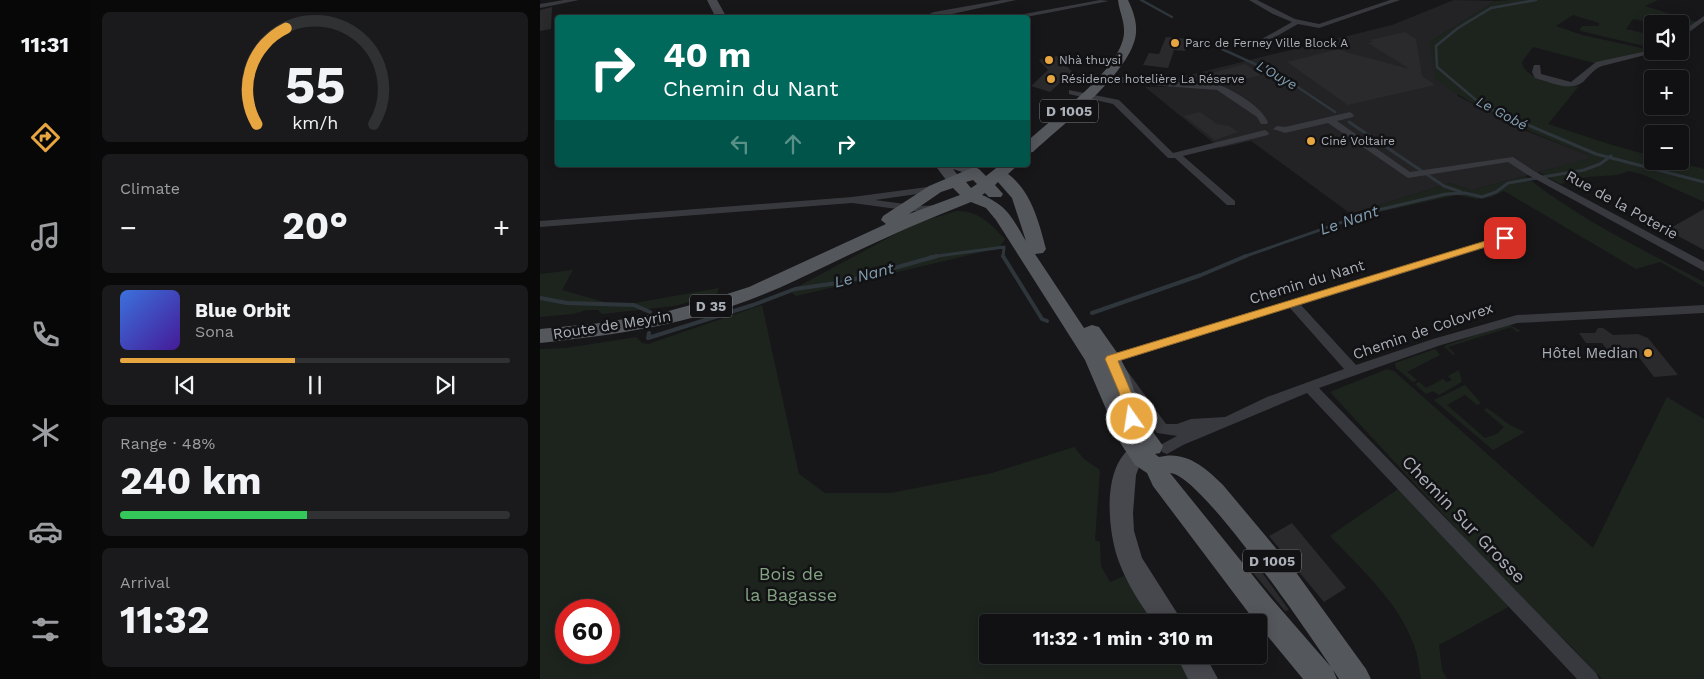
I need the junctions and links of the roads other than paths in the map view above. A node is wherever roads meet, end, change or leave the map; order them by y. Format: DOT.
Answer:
graph roads {
  1 [pos="576,0"];
  2 [pos="712,0"];
  3 [pos="1013,0"];
  4 [pos="1252,0"];
  5 [pos="1397,0"];
  6 [pos="1114,1"];
  7 [pos="540,6"];
  8 [pos="720,15"];
  9 [pos="932,15"];
  10 [pos="1025,15"];
  11 [pos="1704,18"];
  12 [pos="1297,22"];
  13 [pos="1689,30"];
  14 [pos="1263,42"];
  15 [pos="1644,54"];
  16 [pos="1536,67"];
  17 [pos="1098,77"];
  18 [pos="1072,92"];
  19 [pos="1088,96"];
  20 [pos="1350,115"];
  21 [pos="1330,120"];
  22 [pos="1264,122"];
  23 [pos="1030,128"];
  24 [pos="1277,129"];
  25 [pos="1265,133"];
  26 [pos="1030,147"];
  27 [pos="1174,156"];
  28 [pos="944,167"];
  29 [pos="978,168"];
  30 [pos="991,180"];
  31 [pos="956,182"];
  32 [pos="934,189"];
  33 [pos="852,200"];
  34 [pos="1231,203"];
  35 [pos="948,206"];
  36 [pos="907,207"];
  37 [pos="540,224"];
  38 [pos="1511,232"];
  39 [pos="851,247"];
  40 [pos="1704,267"];
  41 [pos="1293,304"];
  42 [pos="1704,309"];
  43 [pos="540,336"];
  44 [pos="1111,359"];
  45 [pos="1354,372"];
  46 [pos="1310,387"];
  47 [pos="1225,422"];
  48 [pos="1157,455"];
  49 [pos="1163,614"];
  50 [pos="1195,664"];
  51 [pos="1204,679"];
  52 [pos="1322,679"];
  53 [pos="1356,679"];
  54 [pos="1590,679"];
  1 -- 7 [label="street"];
  2 -- 8 [label="street"];
  3 -- 9 [label="street"];
  4 -- 12 [label="street"];
  5 -- 12 [label="street"];
  6 -- 10 [label="street"];
  6 -- 17 [label="main road, D 1005"];
  11 -- 13 [label="street"];
  12 -- 14 [label="street"];
  15 -- 16 [label="street"];
  17 -- 18 [label="main road, D 1005"];
  17 -- 19 [label="main road, D 1005"];
  17 -- 22 [label="street"];
  18 -- 19 [label="street"];
  18 -- 23 [label="main road, D 1005"];
  19 -- 26 [label="main road, D 1005"];
  19 -- 27 [label="street"];
  20 -- 21 [label="street"];
  21 -- 24 [label="street"];
  21 -- 40 [label="street, Rue de la Poterie"];
  22 -- 24 [label="street"];
  22 -- 25 [label="street"];
  24 -- 25 [label="street"];
  25 -- 27 [label="street"];
  27 -- 34 [label="street"];
  28 -- 31 [label="street"];
  29 -- 30 [label="main road"];
  29 -- 31 [label="main road, Route de Meyrin"];
  30 -- 31 [label="main road"];
  30 -- 35 [label="main road, Route de Meyrin / D 35"];
  30 -- 44 [label="main road, D 1005"];
  30 -- 48 [label="main road, D 1005"];
  31 -- 32 [label="main road, Route de Meyrin / D 35"];
  32 -- 33 [label="street"];
  32 -- 36 [label="main road, Route de Meyrin / D 35"];
  33 -- 36 [label="street"];
  33 -- 37 [label="street"];
  35 -- 36 [label="street"];
  35 -- 39 [label="main road, Route de Meyrin / D 35"];
  36 -- 39 [label="main road, Route de Meyrin / D 35"];
  38 -- 41 [label="street, Chemin du Nant"];
  39 -- 43 [label="main road, Route de Meyrin / D 35"];
  41 -- 44 [label="street, Chemin du Nant"];
  41 -- 45 [label="street"];
  42 -- 45 [label="street, Chemin de Colovrex"];
  44 -- 47 [label="street"];
  44 -- 48 [label="main road, D 1005"];
  45 -- 46 [label="street, Chemin de Colovrex"];
  46 -- 47 [label="street, Chemin de Colovrex"];
  46 -- 54 [label="street, Chemin Sur Grosse"];
  47 -- 48 [label="street, Chemin de Colovrex"];
  48 -- 49 [label="street"];
  48 -- 52 [label="main road, D 1005"];
  48 -- 53 [label="main road, D 1005"];
  50 -- 51 [label="street"];
}
